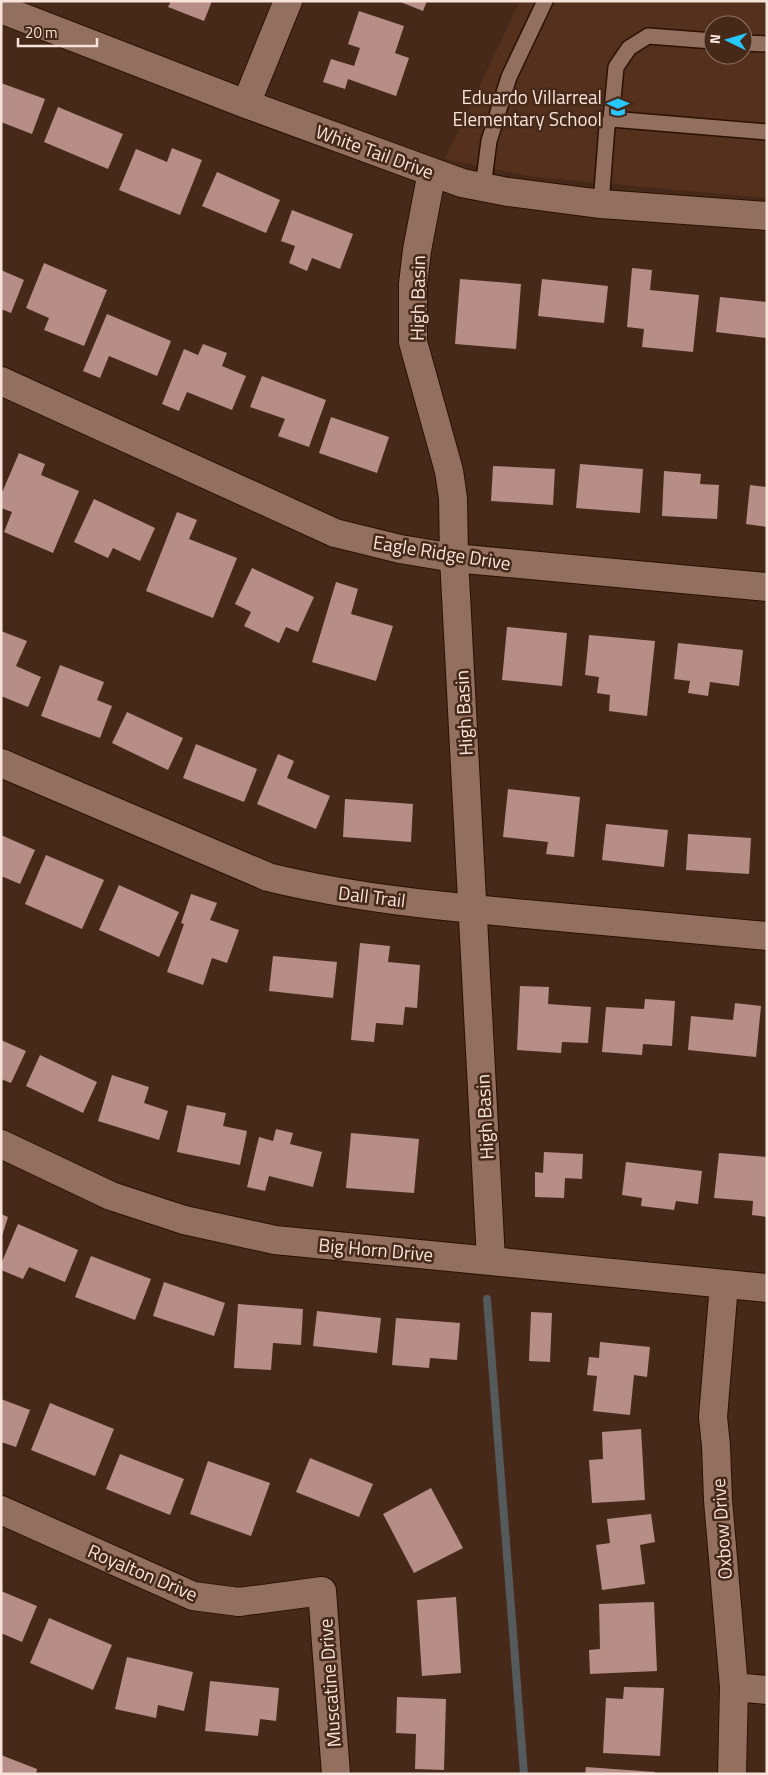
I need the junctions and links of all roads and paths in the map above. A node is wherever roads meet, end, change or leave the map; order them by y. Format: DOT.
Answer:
graph roads {
  1 [pos="288,1"];
  2 [pos="545,1"];
  3 [pos="1,9"];
  4 [pos="703,40"];
  5 [pos="753,43"];
  6 [pos="767,44"];
  7 [pos="246,104"];
  8 [pos="611,119"];
  9 [pos="767,132"];
  10 [pos="432,172"];
  11 [pos="483,187"];
  12 [pos="601,204"];
  13 [pos="767,216"];
  14 [pos="1,380"];
  15 [pos="454,558"];
  16 [pos="767,587"];
  17 [pos="1,763"];
  18 [pos="473,909"];
  19 [pos="767,936"];
  20 [pos="1,1144"];
  21 [pos="491,1260"];
  22 [pos="724,1284"];
  23 [pos="767,1288"];
  24 [pos="1,1510"];
  25 [pos="322,1591"];
  26 [pos="734,1687"];
  27 [pos="767,1690"];
  28 [pos="336,1774"];
  29 [pos="732,1774"];
  1 -- 7 [label="street"];
  2 -- 11 [label="lane"];
  3 -- 7 [label="street, White Tail Drive"];
  4 -- 8 [label="lane"];
  5 -- 6 [label="lane"];
  7 -- 10 [label="street, White Tail Drive"];
  8 -- 9 [label="lane"];
  8 -- 12 [label="lane"];
  10 -- 11 [label="street, White Tail Drive"];
  10 -- 15 [label="street, High Basin"];
  11 -- 12 [label="street, White Tail Drive"];
  12 -- 13 [label="street, White Tail Drive"];
  14 -- 15 [label="street, Eagle Ridge Drive"];
  15 -- 16 [label="street, Eagle Ridge Drive"];
  15 -- 18 [label="street, High Basin"];
  17 -- 18 [label="street, Dall Trail"];
  18 -- 19 [label="street, Dall Trail"];
  18 -- 21 [label="street, High Basin"];
  20 -- 21 [label="street, Big Horn Drive"];
  21 -- 22 [label="street, Big Horn Drive"];
  22 -- 23 [label="street, Big Horn Drive"];
  22 -- 26 [label="street, Oxbow Drive"];
  24 -- 25 [label="street, Royalton Drive"];
  25 -- 28 [label="street, Muscatine Drive"];
  26 -- 27 [label="street"];
  26 -- 29 [label="street, Oxbow Drive"];
}
